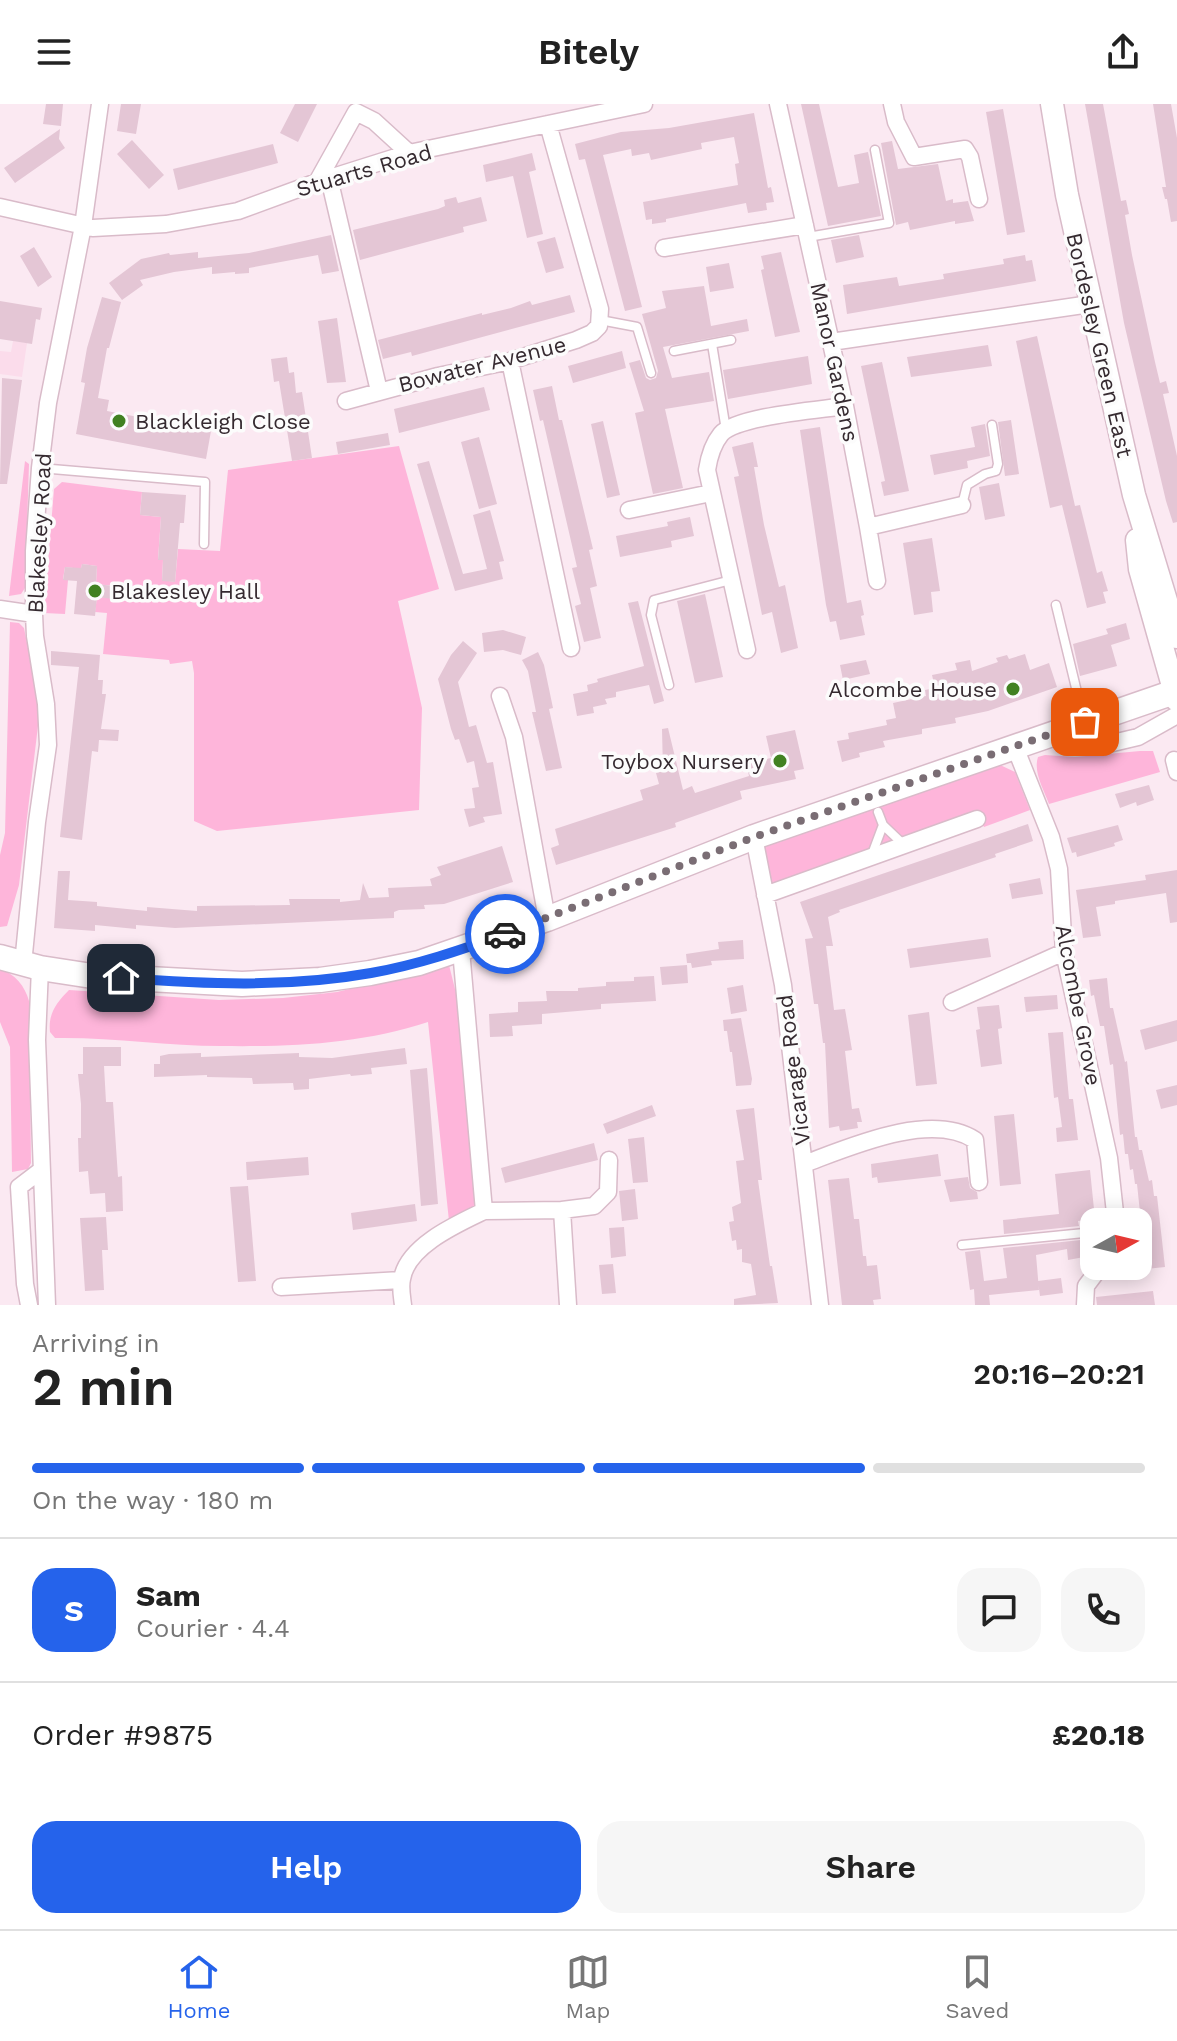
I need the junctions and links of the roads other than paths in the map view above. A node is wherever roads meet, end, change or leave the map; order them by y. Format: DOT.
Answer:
graph roads {
  1 [pos="100,104"];
  2 [pos="644,104"];
  3 [pos="778,104"];
  4 [pos="892,104"];
  5 [pos="1039,104"];
  6 [pos="1052,104"];
  7 [pos="356,108"];
  8 [pos="548,124"];
  9 [pos="875,150"];
  10 [pos="409,153"];
  11 [pos="323,180"];
  12 [pos="1067,195"];
  13 [pos="979,199"];
  14 [pos="0,207"];
  15 [pos="83,226"];
  16 [pos="806,231"];
  17 [pos="664,248"];
  18 [pos="1090,304"];
  19 [pos="600,320"];
  20 [pos="731,340"];
  21 [pos="831,342"];
  22 [pos="712,344"];
  23 [pos="674,351"];
  24 [pos="510,361"];
  25 [pos="651,373"];
  26 [pos="379,391"];
  27 [pos="346,401"];
  28 [pos="845,406"];
  29 [pos="992,425"];
  30 [pos="726,430"];
  31 [pos="40,468"];
  32 [pos="711,493"];
  33 [pos="1134,495"];
  34 [pos="962,505"];
  35 [pos="629,510"];
  36 [pos="868,527"];
  37 [pos="204,544"];
  38 [pos="731,580"];
  39 [pos="877,581"];
  40 [pos="1056,605"];
  41 [pos="0,609"];
  42 [pos="34,614"];
  43 [pos="1177,637"];
  44 [pos="571,648"];
  45 [pos="747,650"];
  46 [pos="669,685"];
  47 [pos="500,696"];
  48 [pos="1176,699"];
  49 [pos="1085,722"];
  50 [pos="1059,731"];
  51 [pos="1015,747"];
  52 [pos="878,812"];
  53 [pos="977,819"];
  54 [pos="883,825"];
  55 [pos="754,837"];
  56 [pos="904,846"];
  57 [pos="871,858"];
  58 [pos="765,895"];
  59 [pos="547,919"];
  60 [pos="461,950"];
  61 [pos="1064,952"];
  62 [pos="0,957"];
  63 [pos="32,966"];
  64 [pos="952,1002"];
  65 [pos="609,1160"];
  66 [pos="804,1164"];
  67 [pos="40,1171"];
  68 [pos="979,1182"];
  69 [pos="1114,1208"];
  70 [pos="562,1210"];
  71 [pos="484,1211"];
  72 [pos="1080,1233"];
  73 [pos="962,1245"];
  74 [pos="401,1280"];
  75 [pos="1090,1280"];
  76 [pos="281,1287"];
  77 [pos="29,1305"];
  78 [pos="47,1305"];
  79 [pos="403,1305"];
  80 [pos="568,1305"];
  81 [pos="820,1305"];
  82 [pos="1085,1305"];
  1 -- 15 [label="street, Blakesley Road"];
  2 -- 8 [label="street, Stuarts Road"];
  3 -- 16 [label="street, Manor Gardens"];
  4 -- 13 [label="street"];
  5 -- 12 [label="main road, Bordesley Green East"];
  6 -- 12 [label="main road, Bordesley Green East"];
  7 -- 10 [label="street"];
  7 -- 11 [label="street"];
  8 -- 10 [label="street, Stuarts Road"];
  8 -- 19 [label="street"];
  9 -- 16 [label="lane"];
  10 -- 11 [label="street, Stuarts Road"];
  11 -- 15 [label="street, Stuarts Road"];
  11 -- 26 [label="street"];
  12 -- 18 [label="main road, Bordesley Green East"];
  14 -- 15 [label="street, Stuarts Road"];
  15 -- 31 [label="street, Blakesley Road"];
  16 -- 17 [label="street"];
  16 -- 21 [label="street, Manor Gardens"];
  18 -- 21 [label="street"];
  18 -- 33 [label="main road, Bordesley Green East"];
  19 -- 24 [label="street, Bowater Avenue"];
  19 -- 25 [label="lane"];
  20 -- 22 [label="lane"];
  21 -- 28 [label="street, Manor Gardens"];
  22 -- 23 [label="lane"];
  22 -- 30 [label="lane"];
  24 -- 26 [label="street, Bowater Avenue"];
  24 -- 44 [label="street"];
  26 -- 27 [label="street, Bowater Avenue"];
  28 -- 30 [label="street"];
  28 -- 36 [label="street, Manor Gardens"];
  29 -- 34 [label="lane"];
  30 -- 32 [label="street"];
  31 -- 37 [label="lane"];
  31 -- 42 [label="street, Blakesley Road"];
  32 -- 35 [label="street"];
  32 -- 38 [label="street"];
  33 -- 43 [label="main road, Bordesley Green East"];
  33 -- 48 [label="main road, Bordesley Green East"];
  34 -- 36 [label="street"];
  36 -- 39 [label="street, Manor Gardens"];
  38 -- 45 [label="street"];
  38 -- 46 [label="lane"];
  40 -- 49 [label="lane"];
  41 -- 42 [label="street"];
  42 -- 63 [label="street, Blakesley Road"];
  47 -- 59 [label="street"];
  48 -- 49 [label="main road"];
  48 -- 50 [label="street"];
  49 -- 50 [label="main road"];
  50 -- 51 [label="main road"];
  51 -- 55 [label="main road"];
  51 -- 61 [label="street, Alcombe Grove"];
  52 -- 54 [label="lane"];
  53 -- 56 [label="street"];
  54 -- 56 [label="lane"];
  54 -- 57 [label="lane"];
  55 -- 58 [label="street, Vicarage Road"];
  55 -- 59 [label="main road"];
  56 -- 57 [label="street"];
  57 -- 58 [label="street"];
  58 -- 66 [label="street, Vicarage Road"];
  59 -- 60 [label="main road"];
  60 -- 63 [label="main road"];
  60 -- 71 [label="street"];
  61 -- 64 [label="street"];
  61 -- 69 [label="street, Alcombe Grove"];
  62 -- 63 [label="main road"];
  63 -- 67 [label="street, Blakesley Road"];
  65 -- 70 [label="street"];
  66 -- 68 [label="street"];
  66 -- 81 [label="street, Vicarage Road"];
  67 -- 77 [label="street"];
  67 -- 78 [label="street, Blakesley Road"];
  70 -- 71 [label="street"];
  70 -- 80 [label="street"];
  71 -- 74 [label="street"];
  72 -- 73 [label="lane"];
  74 -- 76 [label="street"];
  74 -- 79 [label="street"];
  75 -- 82 [label="street"];
}
